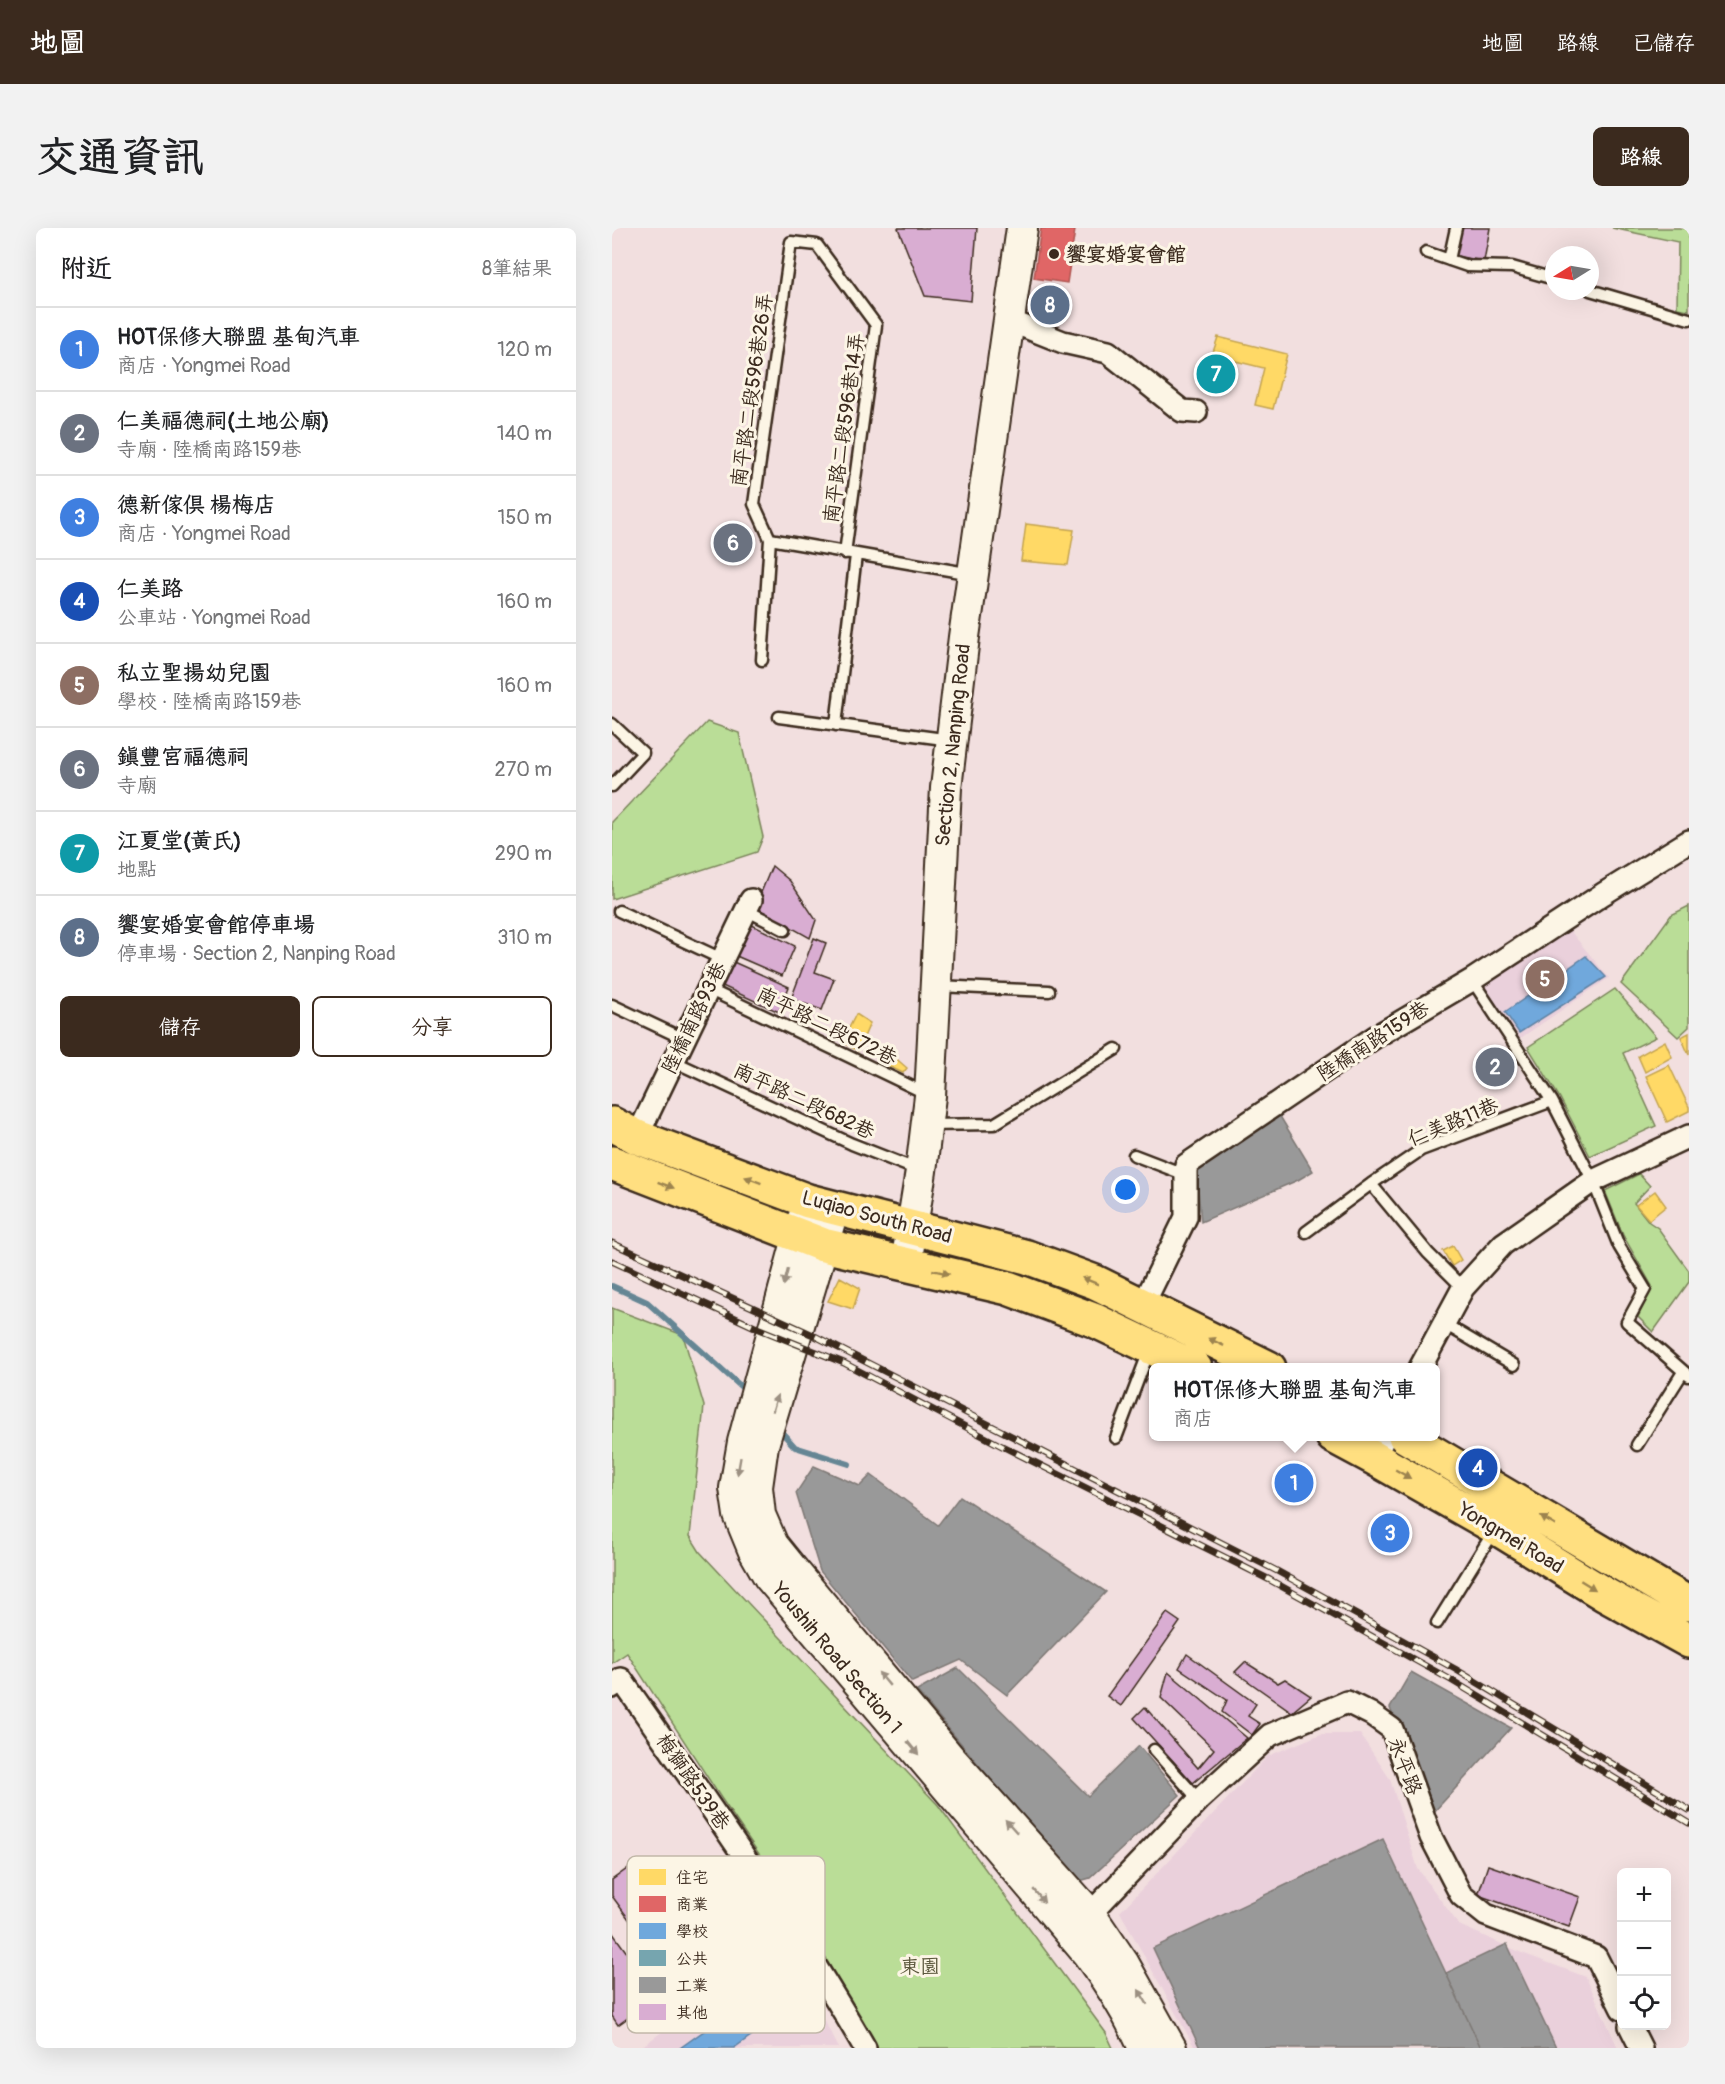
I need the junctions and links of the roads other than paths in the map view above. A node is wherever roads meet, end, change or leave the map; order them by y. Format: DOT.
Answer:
graph roads {
  1 [pos="1022,228"];
  2 [pos="1456,228"];
  3 [pos="791,242"];
  4 [pos="1426,252"];
  5 [pos="1449,260"];
  6 [pos="1545,276"];
  7 [pos="1599,293"];
  8 [pos="1689,318"];
  9 [pos="1008,320"];
  10 [pos="1196,412"];
  11 [pos="770,539"];
  12 [pos="850,554"];
  13 [pos="973,574"];
  14 [pos="762,660"];
  15 [pos="779,717"];
  16 [pos="612,724"];
  17 [pos="836,725"];
  18 [pos="952,741"];
  19 [pos="612,786"];
  20 [pos="1689,841"];
  21 [pos="748,905"];
  22 [pos="620,911"];
  23 [pos="785,930"];
  24 [pos="722,959"];
  25 [pos="1472,980"];
  26 [pos="935,986"];
  27 [pos="708,989"];
  28 [pos="1049,991"];
  29 [pos="612,1005"];
  30 [pos="684,1039"];
  31 [pos="1116,1049"];
  32 [pos="673,1061"];
  33 [pos="1552,1101"];
  34 [pos="929,1110"];
  35 [pos="624,1130"];
  36 [pos="1689,1136"];
  37 [pos="1134,1155"];
  38 [pos="612,1163"];
  39 [pos="921,1172"];
  40 [pos="1186,1175"];
  41 [pos="1593,1181"];
  42 [pos="1371,1184"];
  43 [pos="821,1204"];
  44 [pos="912,1227"];
  45 [pos="1306,1232"];
  46 [pos="810,1240"];
  47 [pos="906,1264"];
  48 [pos="1463,1288"];
  49 [pos="1143,1305"];
  50 [pos="1443,1323"];
  51 [pos="1139,1340"];
  52 [pos="1185,1363"];
  53 [pos="1259,1363"];
  54 [pos="1423,1363"];
  55 [pos="1514,1365"];
  56 [pos="1686,1374"];
  57 [pos="1116,1438"];
  58 [pos="1351,1441"];
  59 [pos="1411,1441"];
  60 [pos="1637,1445"];
  61 [pos="1380,1447"];
  62 [pos="1505,1514"];
  63 [pos="1689,1604"];
  64 [pos="1437,1623"];
  65 [pos="1689,1641"];
  66 [pos="612,1687"];
  67 [pos="1154,1750"];
  68 [pos="1199,1800"];
  69 [pos="743,1856"];
  70 [pos="1079,1923"];
  71 [pos="825,1979"];
  72 [pos="1617,1999"];
  73 [pos="1632,2030"];
  74 [pos="865,2048"];
  75 [pos="1144,2048"];
  76 [pos="1171,2048"];
  77 [pos="1641,2048"];
  1 -- 9 [label="street, Section 2, Nanping Road"];
  2 -- 5 [label="lane"];
  3 -- 11 [label="lane, 南平路二段596巷26弄"];
  3 -- 12 [label="lane, 南平路二段596巷14弄"];
  4 -- 5 [label="lane"];
  5 -- 6 [label="lane"];
  7 -- 8 [label="lane"];
  9 -- 10 [label="street"];
  9 -- 13 [label="street, Section 2, Nanping Road"];
  11 -- 12 [label="lane"];
  11 -- 14 [label="lane"];
  12 -- 13 [label="lane"];
  12 -- 17 [label="lane, 南平路二段596巷14弄"];
  13 -- 18 [label="street, Section 2, Nanping Road"];
  15 -- 17 [label="lane"];
  16 -- 19 [label="lane"];
  17 -- 18 [label="lane"];
  18 -- 26 [label="street, Section 2, Nanping Road"];
  20 -- 25 [label="street, 陸橋南路159巷"];
  21 -- 23 [label="lane"];
  21 -- 24 [label="street, 陸橋南路93巷"];
  22 -- 24 [label="lane"];
  24 -- 27 [label="street, 陸橋南路93巷"];
  25 -- 33 [label="lane"];
  25 -- 40 [label="street, 陸橋南路159巷"];
  26 -- 28 [label="lane"];
  26 -- 34 [label="street, Section 2, Nanping Road"];
  27 -- 30 [label="street, 陸橋南路93巷"];
  27 -- 34 [label="lane, 南平路二段672巷"];
  29 -- 30 [label="lane"];
  30 -- 32 [label="street, 陸橋南路93巷"];
  31 -- 34 [label="lane"];
  32 -- 35 [label="street, 陸橋南路93巷"];
  32 -- 39 [label="lane, 南平路二段682巷"];
  33 -- 41 [label="lane"];
  33 -- 42 [label="lane, 仁美路11巷"];
  34 -- 39 [label="street, Section 2, Nanping Road"];
  43 -- 35 [label="main road, Luqiao South Road, one-way"];
  36 -- 41 [label="street"];
  37 -- 40 [label="lane"];
  38 -- 46 [label="main road, Luqiao South Road, one-way"];
  39 -- 44 [label="street, Section 2, Nanping Road"];
  40 -- 49 [label="street"];
  41 -- 48 [label="street"];
  41 -- 56 [label="lane"];
  42 -- 45 [label="lane, 仁美路11巷"];
  42 -- 48 [label="lane"];
  43 -- 44 [label="main road, Luqiao South Road"];
  43 -- 46 [label="street, Youshih Road Section 1"];
  44 -- 47 [label="street, Section 2, Nanping Road"];
  49 -- 44 [label="main road, Luqiao South Road, one-way"];
  46 -- 47 [label="main road, Luqiao South Road"];
  46 -- 70 [label="street, Youshih Road Section 1"];
  47 -- 51 [label="main road, Luqiao South Road, one-way"];
  48 -- 50 [label="street"];
  53 -- 49 [label="main road, one-way"];
  50 -- 54 [label="street"];
  50 -- 55 [label="lane"];
  51 -- 52 [label="main road"];
  51 -- 57 [label="lane"];
  56 -- 60 [label="lane"];
  58 -- 61 [label="main road, Yongmei Road"];
  59 -- 62 [label="main road, Yongmei Road"];
  61 -- 62 [label="main road, Yongmei Road, one-way"];
  63 -- 62 [label="main road, Yongmei Road, one-way"];
  62 -- 64 [label="lane"];
  62 -- 65 [label="main road, Yongmei Road, one-way"];
  66 -- 69 [label="street, 梅獅路539巷"];
  67 -- 68 [label="lane"];
  68 -- 70 [label="street, 永平路"];
  68 -- 72 [label="street, 永平路"];
  70 -- 75 [label="street, Youshih Road Section 1"];
  76 -- 70 [label="street, Youshih Road Section 1, one-way"];
  71 -- 74 [label="street, 梅獅路539巷"];
  73 -- 77 [label="street"];
}
